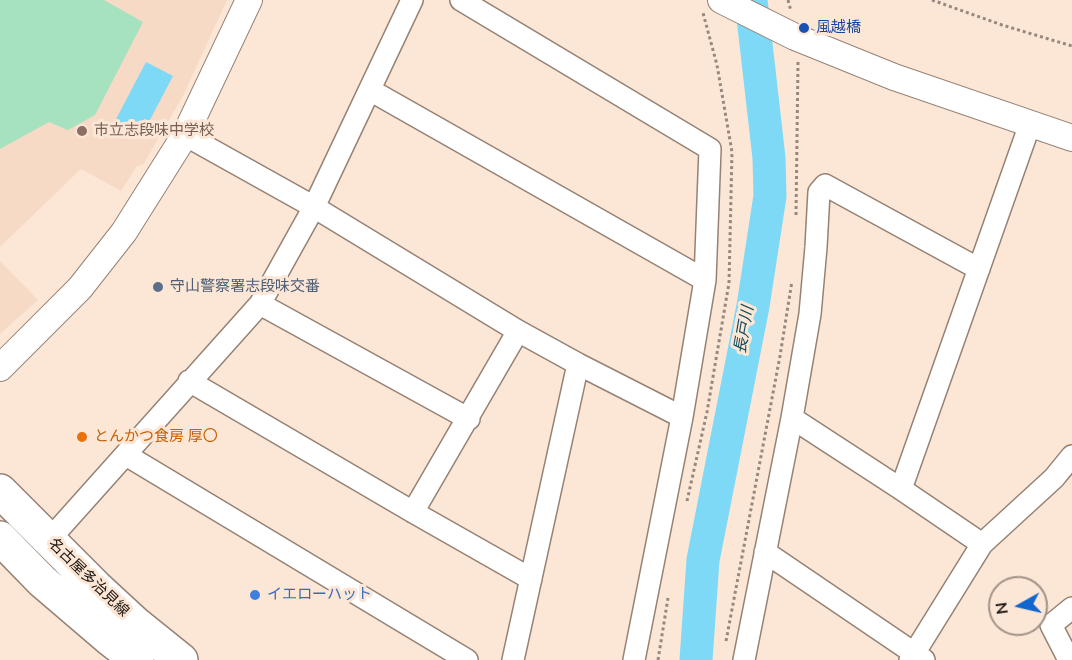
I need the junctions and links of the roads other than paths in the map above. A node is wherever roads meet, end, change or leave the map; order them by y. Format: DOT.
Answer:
graph roads {
  1 [pos="249,0"];
  2 [pos="412,0"];
  3 [pos="461,0"];
  4 [pos="721,0"];
  5 [pos="370,90"];
  6 [pos="1030,124"];
  7 [pos="185,135"];
  8 [pos="1072,138"];
  9 [pos="314,207"];
  10 [pos="980,269"];
  11 [pos="705,280"];
  12 [pos="260,304"];
  13 [pos="518,331"];
  14 [pos="578,364"];
  15 [pos="0,368"];
  16 [pos="189,381"];
  17 [pos="682,417"];
  18 [pos="469,418"];
  19 [pos="792,418"];
  20 [pos="126,455"];
  21 [pos="1072,456"];
  22 [pos="901,489"];
  23 [pos="0,491"];
  24 [pos="413,512"];
  25 [pos="0,538"];
  26 [pos="49,540"];
  27 [pos="982,544"];
  28 [pos="765,552"];
  29 [pos="531,579"];
  30 [pos="1072,608"];
  31 [pos="917,657"];
  32 [pos="137,660"];
  33 [pos="181,660"];
  34 [pos="466,660"];
  35 [pos="513,660"];
  36 [pos="634,660"];
  37 [pos="744,660"];
  38 [pos="1069,660"];
  1 -- 7 [label="street"];
  2 -- 5 [label="street"];
  3 -- 11 [label="street"];
  4 -- 6 [label="street"];
  5 -- 9 [label="street"];
  5 -- 11 [label="street"];
  6 -- 8 [label="street"];
  6 -- 10 [label="street"];
  7 -- 9 [label="street"];
  7 -- 15 [label="street"];
  9 -- 12 [label="street"];
  9 -- 13 [label="street"];
  10 -- 19 [label="street"];
  10 -- 22 [label="street"];
  11 -- 17 [label="street"];
  12 -- 16 [label="street"];
  12 -- 18 [label="street"];
  13 -- 14 [label="street"];
  13 -- 18 [label="street"];
  14 -- 17 [label="street"];
  14 -- 29 [label="street"];
  16 -- 20 [label="street"];
  16 -- 24 [label="street"];
  17 -- 36 [label="street"];
  18 -- 24 [label="street"];
  19 -- 22 [label="street"];
  19 -- 28 [label="street"];
  20 -- 26 [label="street"];
  20 -- 34 [label="street"];
  21 -- 27 [label="street"];
  22 -- 27 [label="street"];
  23 -- 26 [label="main road, 名古屋多治見線"];
  24 -- 29 [label="street"];
  25 -- 32 [label="main road, 名古屋多治見線"];
  26 -- 33 [label="main road, 名古屋多治見線"];
  27 -- 31 [label="street"];
  28 -- 31 [label="street"];
  28 -- 37 [label="street"];
  29 -- 35 [label="street"];
  30 -- 38 [label="street"];
}
